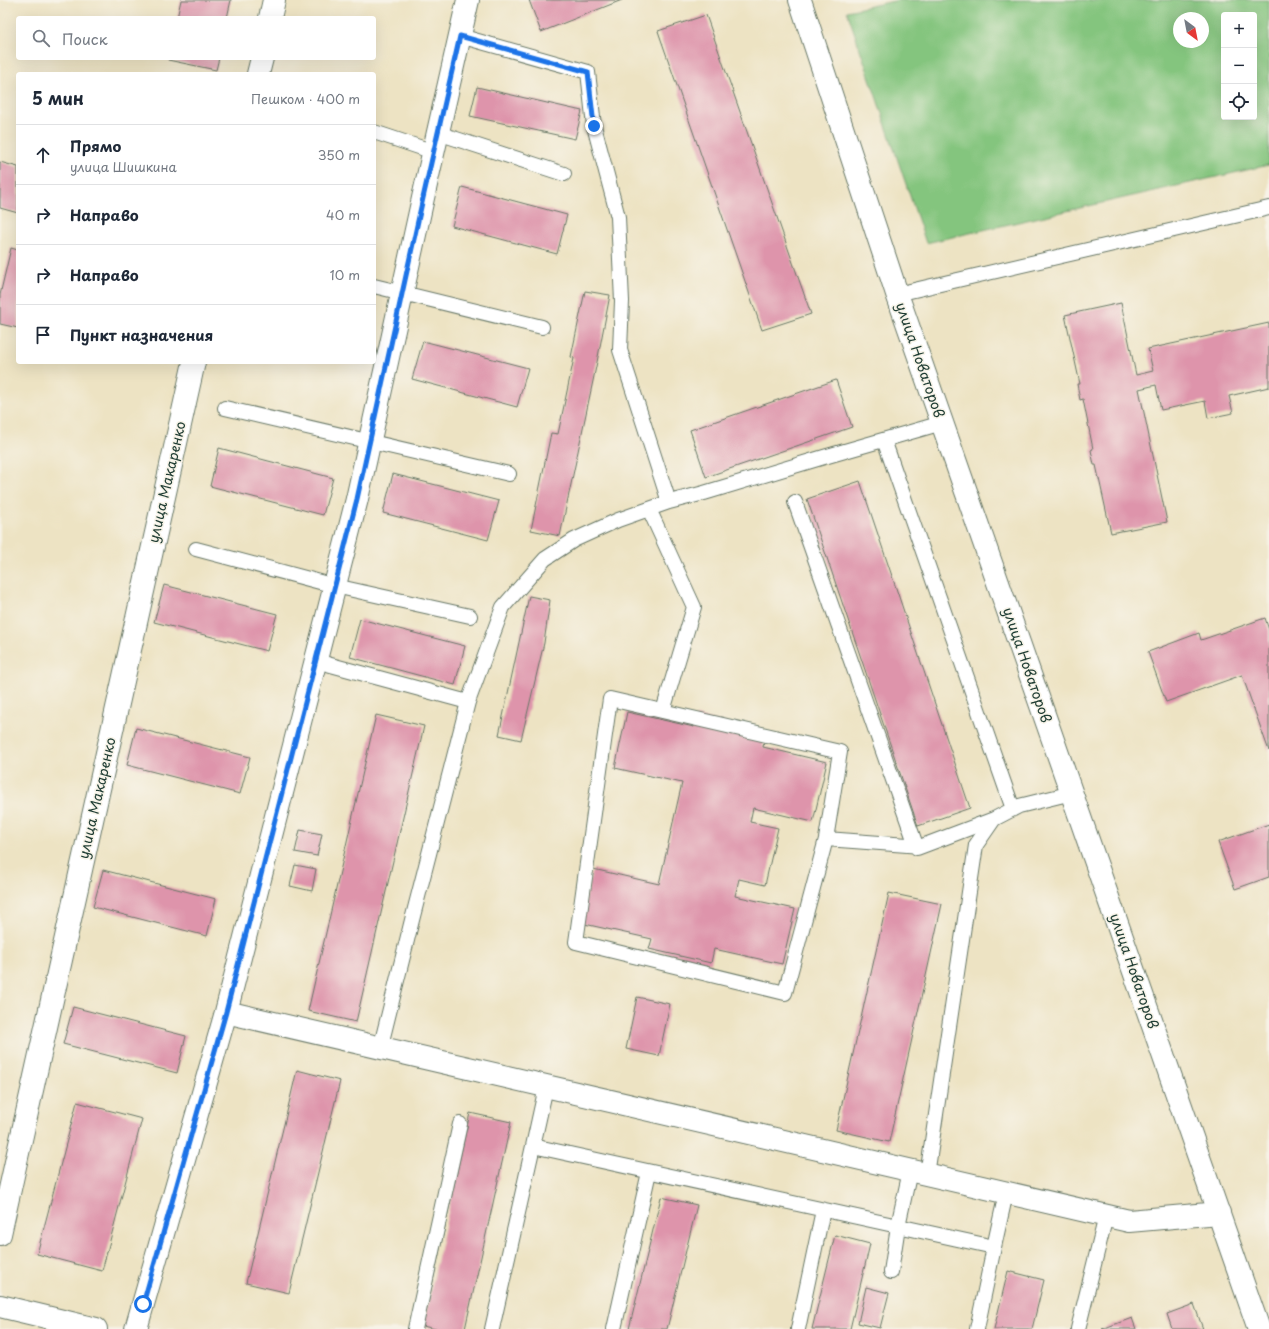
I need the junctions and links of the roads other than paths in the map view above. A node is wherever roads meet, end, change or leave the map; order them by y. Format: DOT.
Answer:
graph roads {
  1 [pos="274,0"];
  2 [pos="468,0"];
  3 [pos="800,0"];
  4 [pos="270,16"];
  5 [pos="460,36"];
  6 [pos="262,60"];
  7 [pos="258,72"];
  8 [pos="376,132"];
  9 [pos="436,142"];
  10 [pos="564,174"];
  11 [pos="1269,208"];
  12 [pos="376,286"];
  13 [pos="402,292"];
  14 [pos="897,294"];
  15 [pos="542,327"];
  16 [pos="194,364"];
  17 [pos="226,408"];
  18 [pos="942,423"];
  19 [pos="884,440"];
  20 [pos="370,442"];
  21 [pos="509,474"];
  22 [pos="669,502"];
  23 [pos="796,502"];
  24 [pos="649,509"];
  25 [pos="196,549"];
  26 [pos="336,586"];
  27 [pos="470,616"];
  28 [pos="316,661"];
  29 [pos="468,702"];
  30 [pos="663,711"];
  31 [pos="1072,793"];
  32 [pos="1014,809"];
  33 [pos="994,819"];
  34 [pos="826,839"];
  35 [pos="920,846"];
  36 [pos="226,1012"];
  37 [pos="380,1049"];
  38 [pos="546,1087"];
  39 [pos="460,1124"];
  40 [pos="533,1146"];
  41 [pos="649,1172"];
  42 [pos="918,1173"];
  43 [pos="1006,1193"];
  44 [pos="823,1210"];
  45 [pos="1219,1213"];
  46 [pos="1106,1216"];
  47 [pos="898,1226"];
  48 [pos="0,1234"];
  49 [pos="994,1247"];
  50 [pos="891,1272"];
  51 [pos="0,1306"];
  52 [pos="87,1328"];
  53 [pos="136,1329"];
  54 [pos="415,1329"];
  55 [pos="492,1329"];
  56 [pos="614,1329"];
  57 [pos="798,1329"];
  58 [pos="977,1329"];
  59 [pos="1078,1329"];
  60 [pos="1259,1329"];
  1 -- 4 [label="street"];
  2 -- 5 [label="street"];
  3 -- 14 [label="street, улица Новаторов"];
  5 -- 9 [label="street"];
  5 -- 22 [label="lane"];
  6 -- 7 [label="street"];
  8 -- 9 [label="lane"];
  9 -- 10 [label="lane"];
  9 -- 13 [label="street"];
  11 -- 14 [label="lane"];
  12 -- 13 [label="lane"];
  13 -- 15 [label="lane"];
  13 -- 20 [label="street"];
  14 -- 18 [label="street, улица Новаторов"];
  16 -- 48 [label="street, улица Макаренко"];
  17 -- 20 [label="lane"];
  18 -- 19 [label="lane"];
  18 -- 31 [label="street, улица Новаторов"];
  19 -- 22 [label="lane"];
  19 -- 32 [label="lane"];
  20 -- 21 [label="lane"];
  20 -- 26 [label="street"];
  22 -- 24 [label="lane"];
  23 -- 35 [label="lane"];
  24 -- 29 [label="lane"];
  24 -- 30 [label="lane"];
  25 -- 26 [label="lane"];
  26 -- 27 [label="lane"];
  26 -- 28 [label="street"];
  28 -- 29 [label="lane"];
  28 -- 36 [label="street"];
  29 -- 37 [label="lane"];
  30 -- 34 [label="lane"];
  30 -- 34 [label="lane"];
  31 -- 32 [label="lane"];
  31 -- 45 [label="street, улица Новаторов"];
  32 -- 33 [label="lane"];
  33 -- 35 [label="lane"];
  33 -- 42 [label="lane"];
  34 -- 35 [label="lane"];
  36 -- 37 [label="street"];
  36 -- 53 [label="street"];
  37 -- 38 [label="street"];
  38 -- 40 [label="lane"];
  38 -- 42 [label="street"];
  39 -- 54 [label="lane"];
  40 -- 41 [label="lane"];
  40 -- 55 [label="lane"];
  41 -- 44 [label="lane"];
  41 -- 56 [label="lane"];
  42 -- 43 [label="street"];
  42 -- 47 [label="lane"];
  43 -- 46 [label="street"];
  43 -- 49 [label="lane"];
  44 -- 47 [label="lane"];
  44 -- 57 [label="lane"];
  45 -- 46 [label="street"];
  45 -- 60 [label="street, улица Новаторов"];
  46 -- 59 [label="lane"];
  47 -- 49 [label="lane"];
  47 -- 50 [label="lane"];
  49 -- 58 [label="lane"];
  51 -- 52 [label="street"];
}
